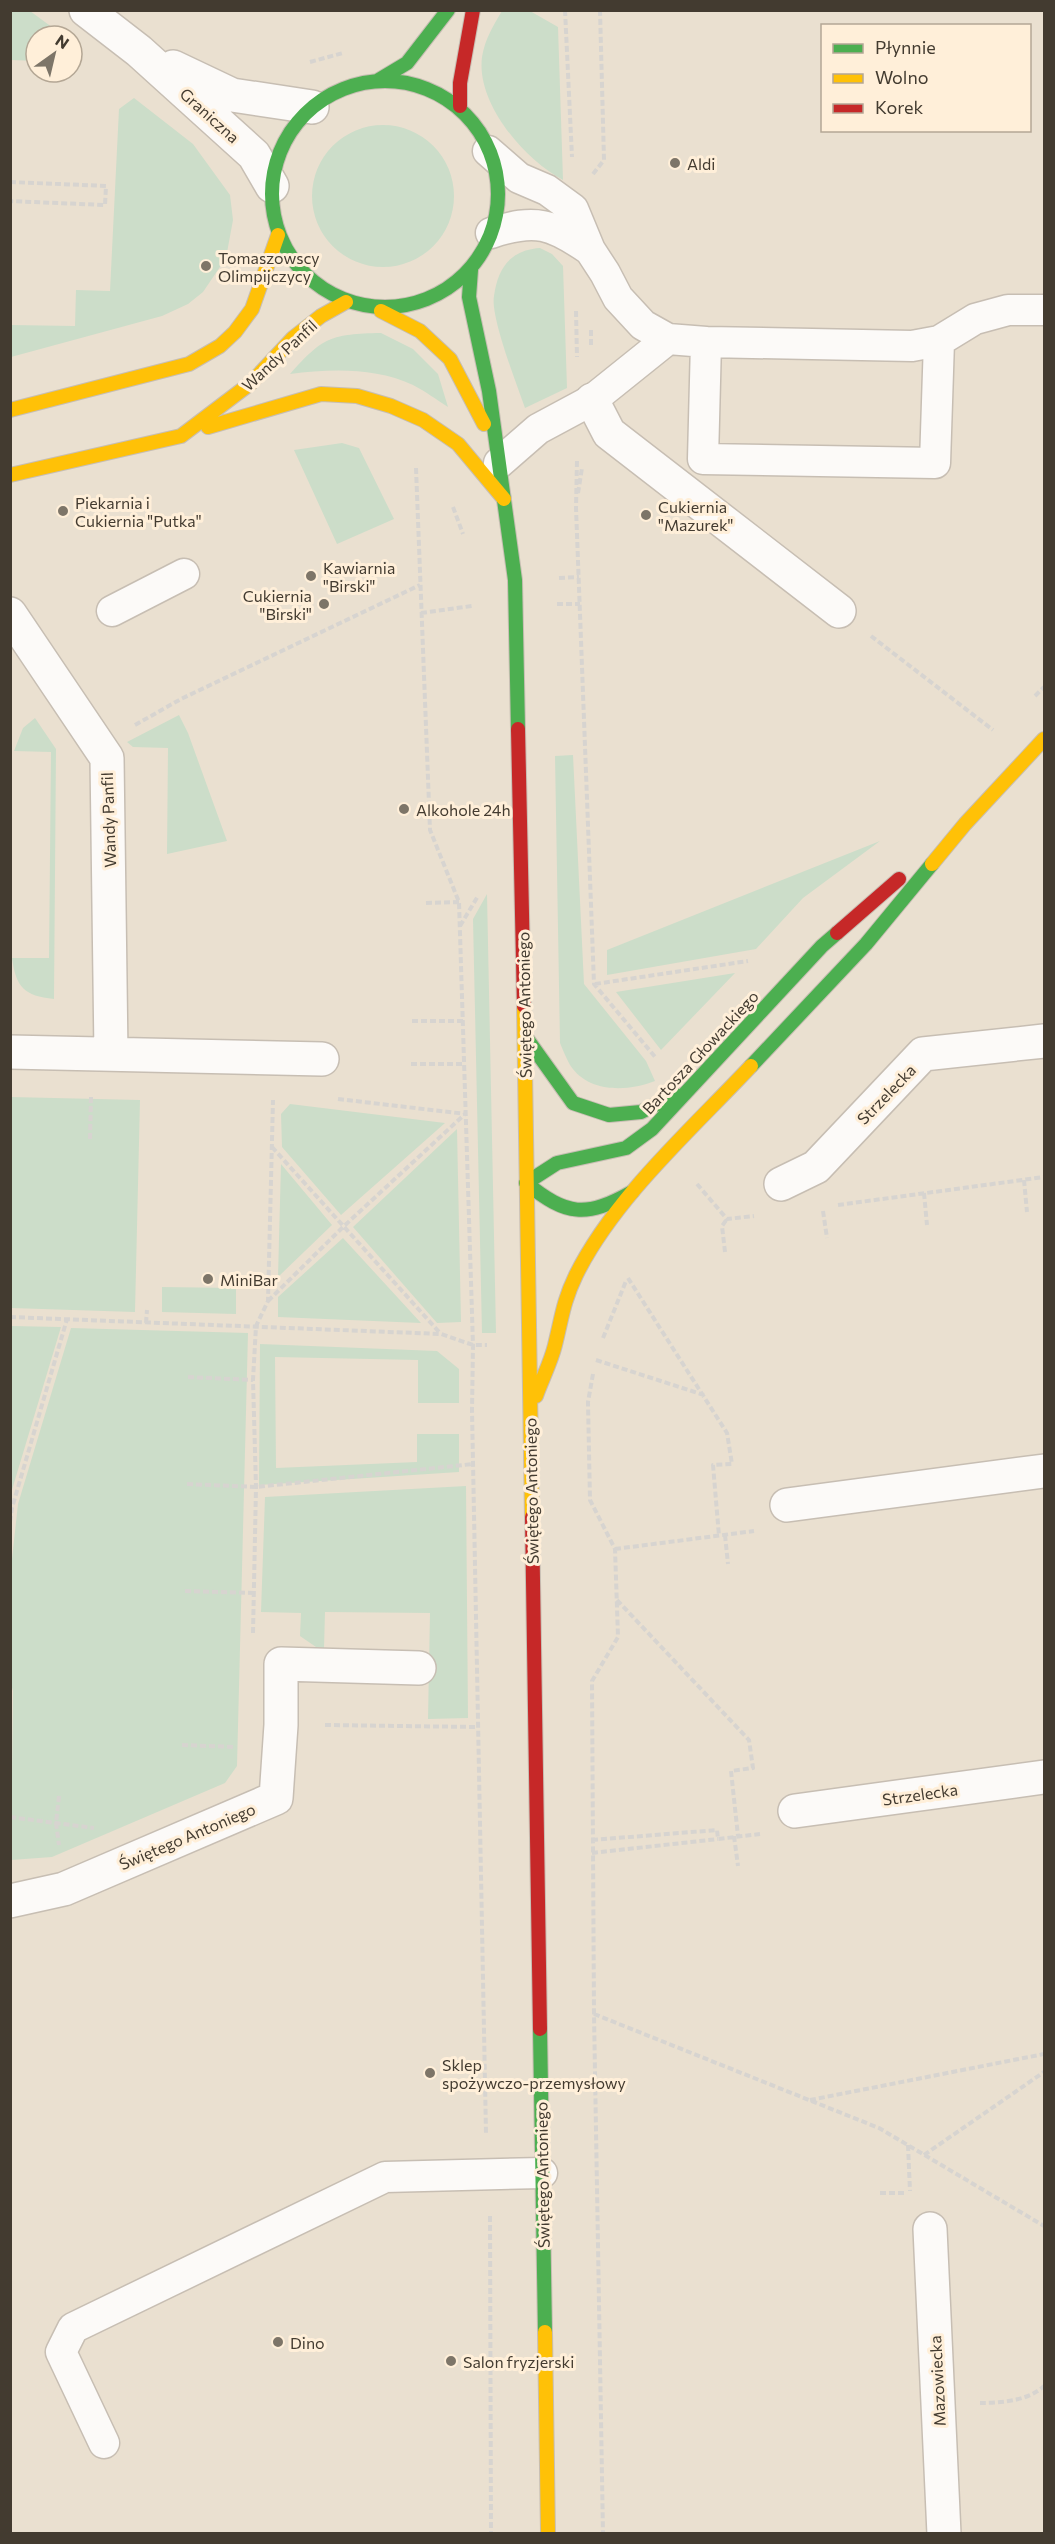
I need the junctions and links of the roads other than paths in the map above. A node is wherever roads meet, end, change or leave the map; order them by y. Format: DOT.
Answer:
graph roads {
  1 [pos="86,10"];
  2 [pos="448,10"];
  3 [pos="473,10"];
  4 [pos="139,51"];
  5 [pos="377,81"];
  6 [pos="460,106"];
  7 [pos="312,107"];
  8 [pos="488,151"];
  9 [pos="272,186"];
  10 [pos="492,233"];
  11 [pos="278,235"];
  12 [pos="590,250"];
  13 [pos="471,270"];
  14 [pos="346,302"];
  15 [pos="1044,310"];
  16 [pos="381,311"];
  17 [pos="668,339"];
  18 [pos="939,340"];
  19 [pos="706,342"];
  20 [pos="592,400"];
  21 [pos="10,410"];
  22 [pos="181,436"];
  23 [pos="498,457"];
  24 [pos="10,475"];
  25 [pos="505,501"];
  26 [pos="184,574"];
  27 [pos="112,611"];
  28 [pos="839,611"];
  29 [pos="10,614"];
  30 [pos="1044,739"];
  31 [pos="965,824"];
  32 [pos="525,1036"];
  33 [pos="1044,1041"];
  34 [pos="10,1052"];
  35 [pos="111,1054"];
  36 [pos="322,1059"];
  37 [pos="688,1089"];
  38 [pos="526,1182"];
  39 [pos="781,1184"];
  40 [pos="634,1190"];
  41 [pos="531,1412"];
  42 [pos="1044,1471"];
  43 [pos="787,1505"];
  44 [pos="419,1668"];
  45 [pos="1044,1777"];
  46 [pos="795,1811"];
  47 [pos="10,1900"];
  48 [pos="542,2173"];
  49 [pos="930,2229"];
  50 [pos="104,2443"];
  51 [pos="548,2534"];
  52 [pos="944,2534"];
  1 -- 4 [label="street, Graniczna"];
  2 -- 5 [label="street"];
  3 -- 6 [label="street"];
  4 -- 7 [label="street, Graniczna"];
  4 -- 9 [label="street, Graniczna"];
  5 -- 6 [label="street"];
  5 -- 7 [label="street"];
  6 -- 8 [label="street"];
  7 -- 9 [label="street"];
  8 -- 10 [label="street"];
  8 -- 12 [label="lane"];
  9 -- 11 [label="street"];
  10 -- 12 [label="lane"];
  10 -- 13 [label="street"];
  11 -- 14 [label="street"];
  11 -- 21 [label="street"];
  12 -- 17 [label="lane"];
  13 -- 16 [label="street"];
  13 -- 23 [label="street, Świętego Antoniego"];
  14 -- 16 [label="street"];
  14 -- 22 [label="street, Wandy Panfil"];
  15 -- 18 [label="lane"];
  16 -- 23 [label="street, Świętego Antoniego"];
  17 -- 19 [label="lane"];
  17 -- 20 [label="lane"];
  18 -- 19 [label="lane"];
  18 -- 19 [label="lane"];
  20 -- 23 [label="lane"];
  20 -- 28 [label="street"];
  22 -- 24 [label="street, Wandy Panfil"];
  22 -- 25 [label="street"];
  23 -- 25 [label="street, Świętego Antoniego"];
  25 -- 32 [label="street, Świętego Antoniego"];
  26 -- 27 [label="lane"];
  29 -- 35 [label="street, Wandy Panfil"];
  30 -- 31 [label="street, Bartosza Głowackiego"];
  31 -- 37 [label="street, Bartosza Głowackiego"];
  31 -- 40 [label="street, Bartosza Głowackiego"];
  32 -- 37 [label="street"];
  32 -- 38 [label="street, Świętego Antoniego"];
  33 -- 39 [label="street, Strzelecka"];
  34 -- 35 [label="street"];
  35 -- 36 [label="street"];
  37 -- 38 [label="street, Bartosza Głowackiego"];
  38 -- 40 [label="street, Bartosza Głowackiego"];
  38 -- 41 [label="street, Świętego Antoniego"];
  40 -- 41 [label="street, Bartosza Głowackiego"];
  41 -- 48 [label="street, Świętego Antoniego"];
  42 -- 43 [label="street"];
  44 -- 47 [label="street, Świętego Antoniego"];
  45 -- 46 [label="street, Strzelecka"];
  48 -- 50 [label="lane"];
  48 -- 51 [label="street, Świętego Antoniego"];
  49 -- 52 [label="street, Mazowiecka"];
}
